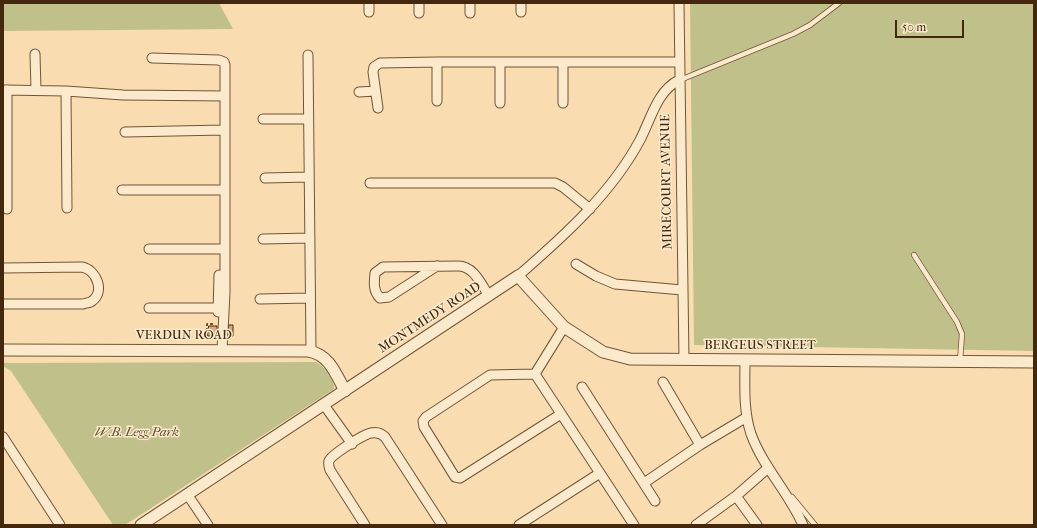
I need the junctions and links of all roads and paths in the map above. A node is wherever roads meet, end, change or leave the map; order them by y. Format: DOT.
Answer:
graph roads {
  1 [pos="419,3"];
  2 [pos="679,3"];
  3 [pos="839,3"];
  4 [pos="419,13"];
  5 [pos="35,54"];
  6 [pos="308,56"];
  7 [pos="152,58"];
  8 [pos="437,62"];
  9 [pos="500,62"];
  10 [pos="564,62"];
  11 [pos="679,62"];
  12 [pos="679,80"];
  13 [pos="5,90"];
  14 [pos="36,90"];
  15 [pos="66,91"];
  16 [pos="375,91"];
  17 [pos="359,92"];
  18 [pos="222,96"];
  19 [pos="436,102"];
  20 [pos="500,103"];
  21 [pos="563,103"];
  22 [pos="378,108"];
  23 [pos="263,119"];
  24 [pos="308,119"];
  25 [pos="222,130"];
  26 [pos="125,132"];
  27 [pos="309,177"];
  28 [pos="264,178"];
  29 [pos="370,183"];
  30 [pos="122,190"];
  31 [pos="222,190"];
  32 [pos="67,208"];
  33 [pos="590,209"];
  34 [pos="7,210"];
  35 [pos="310,238"];
  36 [pos="263,239"];
  37 [pos="149,249"];
  38 [pos="222,249"];
  39 [pos="914,255"];
  40 [pos="576,264"];
  41 [pos="437,266"];
  42 [pos="3,268"];
  43 [pos="518,276"];
  44 [pos="682,290"];
  45 [pos="489,296"];
  46 [pos="310,298"];
  47 [pos="260,299"];
  48 [pos="3,304"];
  49 [pos="149,308"];
  50 [pos="221,308"];
  51 [pos="217,324"];
  52 [pos="564,327"];
  53 [pos="207,336"];
  54 [pos="3,350"];
  55 [pos="219,350"];
  56 [pos="311,351"];
  57 [pos="684,360"];
  58 [pos="745,360"];
  59 [pos="960,361"];
  60 [pos="1034,362"];
  61 [pos="535,374"];
  62 [pos="662,382"];
  63 [pos="582,387"];
  64 [pos="345,391"];
  65 [pos="324,405"];
  66 [pos="561,414"];
  67 [pos="747,417"];
  68 [pos="3,438"];
  69 [pos="352,444"];
  70 [pos="700,445"];
  71 [pos="768,468"];
  72 [pos="600,473"];
  73 [pos="778,480"];
  74 [pos="644,483"];
  75 [pos="187,494"];
  76 [pos="736,496"];
  77 [pos="655,501"];
  78 [pos="60,525"];
  79 [pos="141,525"];
  80 [pos="208,525"];
  81 [pos="365,525"];
  82 [pos="442,525"];
  83 [pos="519,525"];
  84 [pos="634,525"];
  85 [pos="696,525"];
  86 [pos="757,525"];
  87 [pos="803,525"];
  88 [pos="815,525"];
  1 -- 4 [label="street"];
  2 -- 11 [label="street, MIRECOURT AVENUE"];
  3 -- 12 [label="lane"];
  5 -- 14 [label="street"];
  6 -- 24 [label="street"];
  7 -- 18 [label="street"];
  8 -- 9 [label="street"];
  8 -- 16 [label="street"];
  8 -- 19 [label="street"];
  9 -- 10 [label="street"];
  9 -- 20 [label="street"];
  10 -- 11 [label="street"];
  10 -- 21 [label="street"];
  11 -- 12 [label="street, MIRECOURT AVENUE"];
  12 -- 33 [label="street, MONTMEDY ROAD"];
  12 -- 44 [label="street, MIRECOURT AVENUE"];
  13 -- 14 [label="street"];
  13 -- 34 [label="street"];
  14 -- 15 [label="street"];
  15 -- 18 [label="street"];
  15 -- 32 [label="street"];
  16 -- 17 [label="street"];
  16 -- 22 [label="street"];
  18 -- 25 [label="street"];
  23 -- 24 [label="street"];
  24 -- 27 [label="street"];
  25 -- 26 [label="street"];
  25 -- 31 [label="street"];
  27 -- 28 [label="street"];
  27 -- 35 [label="street"];
  29 -- 33 [label="street"];
  30 -- 31 [label="street"];
  31 -- 38 [label="street"];
  33 -- 43 [label="street, MONTMEDY ROAD"];
  35 -- 36 [label="street"];
  35 -- 46 [label="street"];
  37 -- 38 [label="street"];
  38 -- 50 [label="street"];
  39 -- 59 [label="lane"];
  40 -- 44 [label="street"];
  41 -- 41 [label="street"];
  41 -- 45 [label="street"];
  42 -- 48 [label="street"];
  43 -- 45 [label="street, MONTMEDY ROAD"];
  43 -- 52 [label="street, BERGEUS STREET"];
  44 -- 57 [label="street, MIRECOURT AVENUE"];
  45 -- 64 [label="street, MONTMEDY ROAD"];
  46 -- 47 [label="street"];
  46 -- 56 [label="street"];
  49 -- 50 [label="street"];
  50 -- 51 [label="street"];
  50 -- 55 [label="street"];
  51 -- 53 [label="path"];
  51 -- 55 [label="street"];
  52 -- 57 [label="street, BERGEUS STREET"];
  52 -- 61 [label="street"];
  54 -- 55 [label="street, VERDUN ROAD"];
  55 -- 56 [label="street, VERDUN ROAD"];
  56 -- 64 [label="street"];
  57 -- 58 [label="street, BERGEUS STREET"];
  58 -- 59 [label="street, BERGEUS STREET"];
  58 -- 67 [label="street"];
  59 -- 60 [label="street, BERGEUS STREET"];
  61 -- 66 [label="street"];
  61 -- 66 [label="street"];
  62 -- 70 [label="street"];
  63 -- 74 [label="street"];
  64 -- 65 [label="street, MONTMEDY ROAD"];
  65 -- 69 [label="street"];
  65 -- 75 [label="street, MONTMEDY ROAD"];
  66 -- 72 [label="street"];
  67 -- 70 [label="street"];
  67 -- 71 [label="street"];
  68 -- 78 [label="street"];
  69 -- 81 [label="street"];
  69 -- 82 [label="street"];
  70 -- 74 [label="street"];
  71 -- 73 [label="street"];
  71 -- 76 [label="street"];
  72 -- 83 [label="street"];
  72 -- 84 [label="street"];
  73 -- 87 [label="street"];
  73 -- 88 [label="lane"];
  74 -- 77 [label="street"];
  75 -- 79 [label="street, MONTMEDY ROAD"];
  75 -- 80 [label="street"];
  76 -- 85 [label="street"];
  76 -- 86 [label="street"];
}
